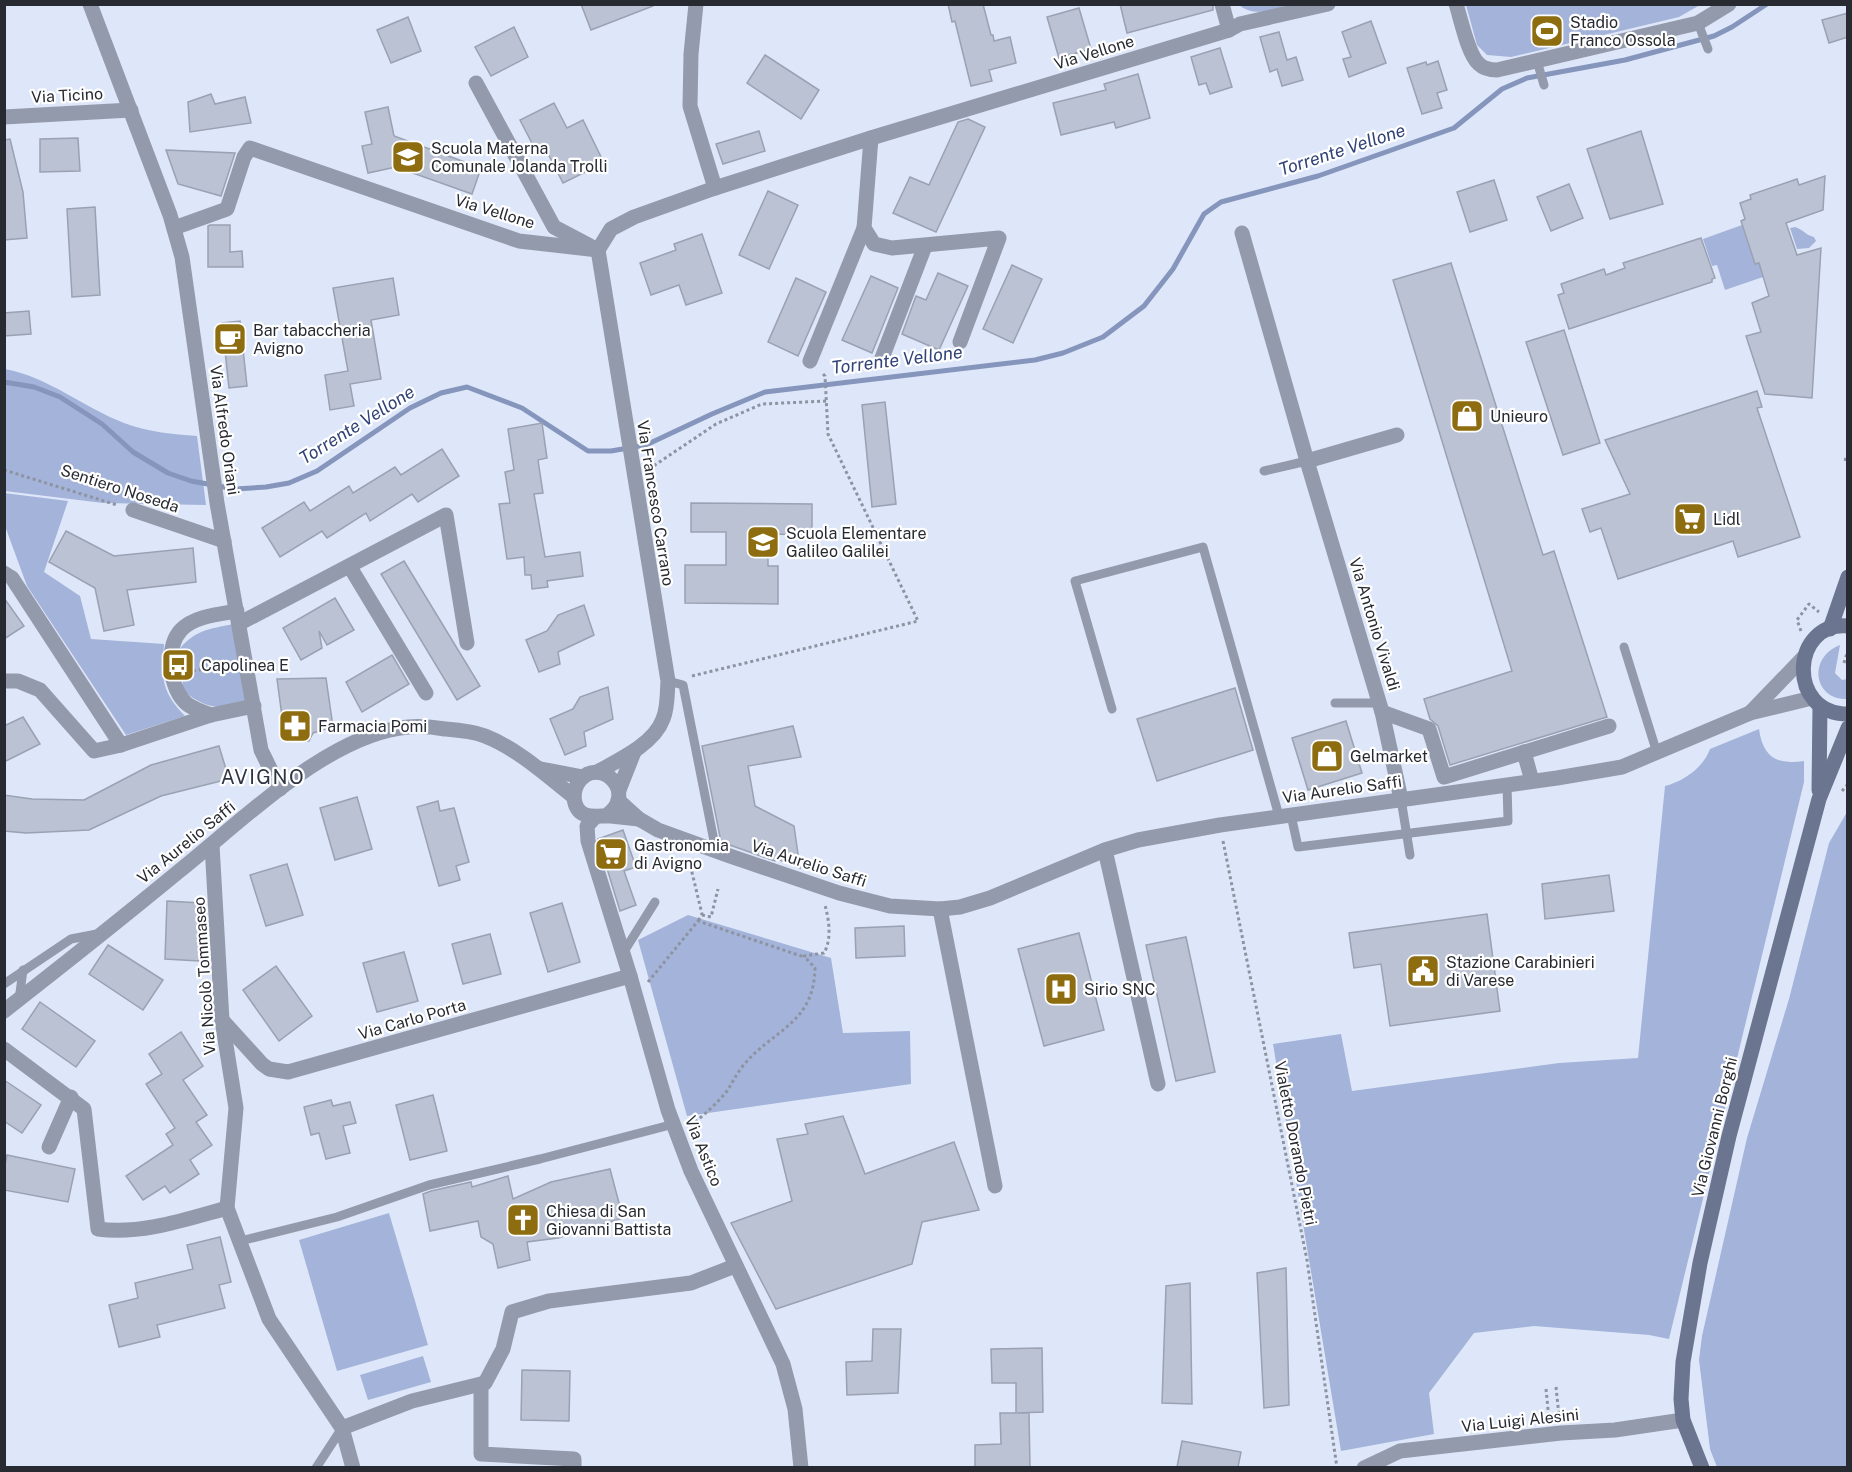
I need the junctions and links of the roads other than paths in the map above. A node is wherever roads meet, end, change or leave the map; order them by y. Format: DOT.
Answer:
graph roads {
  1 [pos="90,4"];
  2 [pos="696,4"];
  3 [pos="1222,4"];
  4 [pos="1328,4"];
  5 [pos="1456,4"];
  6 [pos="1729,4"];
  7 [pos="1698,23"];
  8 [pos="1229,30"];
  9 [pos="1707,49"];
  10 [pos="1537,61"];
  11 [pos="476,83"];
  12 [pos="1544,85"];
  13 [pos="131,110"];
  14 [pos="4,117"];
  15 [pos="871,138"];
  16 [pos="715,188"];
  17 [pos="174,228"];
  18 [pos="864,228"];
  19 [pos="1242,233"];
  20 [pos="925,246"];
  21 [pos="598,250"];
  22 [pos="960,342"];
  23 [pos="882,358"];
  24 [pos="810,361"];
  25 [pos="1397,435"];
  26 [pos="1307,461"];
  27 [pos="1264,471"];
  28 [pos="133,510"];
  29 [pos="224,541"];
  30 [pos="350,567"];
  31 [pos="4,573"];
  32 [pos="1848,577"];
  33 [pos="238,617"];
  34 [pos="1848,626"];
  35 [pos="1830,629"];
  36 [pos="467,643"];
  37 [pos="1624,647"];
  38 [pos="1803,658"];
  39 [pos="4,681"];
  40 [pos="668,681"];
  41 [pos="426,693"];
  42 [pos="1816,702"];
  43 [pos="1335,703"];
  44 [pos="254,706"];
  45 [pos="1381,708"];
  46 [pos="1112,709"];
  47 [pos="1750,713"];
  48 [pos="1848,714"];
  49 [pos="211,715"];
  50 [pos="1609,726"];
  51 [pos="1848,728"];
  52 [pos="121,745"];
  53 [pos="634,752"];
  54 [pos="1524,752"];
  55 [pos="1657,753"];
  56 [pos="538,768"];
  57 [pos="590,775"];
  58 [pos="1532,782"];
  59 [pos="1507,784"];
  60 [pos="280,789"];
  61 [pos="619,795"];
  62 [pos="1401,799"];
  63 [pos="1819,799"];
  64 [pos="575,801"];
  65 [pos="1285,815"];
  66 [pos="601,816"];
  67 [pos="639,819"];
  68 [pos="1407,834"];
  69 [pos="588,841"];
  70 [pos="212,845"];
  71 [pos="1105,850"];
  72 [pos="716,852"];
  73 [pos="1410,855"];
  74 [pos="655,902"];
  75 [pos="940,909"];
  76 [pos="103,933"];
  77 [pos="623,953"];
  78 [pos="23,970"];
  79 [pos="630,976"];
  80 [pos="4,984"];
  81 [pos="19,1000"];
  82 [pos="4,1011"];
  83 [pos="222,1020"];
  84 [pos="4,1049"];
  85 [pos="1158,1084"];
  86 [pos="71,1097"];
  87 [pos="676,1131"];
  88 [pos="49,1147"];
  89 [pos="995,1186"];
  90 [pos="227,1208"];
  91 [pos="240,1241"];
  92 [pos="735,1266"];
  93 [pos="481,1384"];
  94 [pos="1683,1420"];
  95 [pos="342,1428"];
  96 [pos="316,1467"];
  97 [pos="353,1467"];
  98 [pos="574,1467"];
  99 [pos="801,1467"];
  100 [pos="1364,1467"];
  101 [pos="1702,1467"];
  1 -- 13 [label="street, Via Alfredo Oriani"];
  2 -- 16 [label="street"];
  3 -- 8 [label="street"];
  4 -- 8 [label="street, Via Vellone"];
  5 -- 10 [label="street"];
  6 -- 7 [label="street"];
  7 -- 9 [label="lane"];
  7 -- 10 [label="street"];
  8 -- 15 [label="street, Via Vellone"];
  10 -- 12 [label="lane"];
  11 -- 21 [label="street"];
  13 -- 14 [label="street, Via Ticino"];
  13 -- 17 [label="street, Via Alfredo Oriani"];
  15 -- 16 [label="street, Via Vellone"];
  15 -- 18 [label="street"];
  16 -- 21 [label="street, Via Vellone"];
  17 -- 21 [label="street, Via Vellone"];
  17 -- 29 [label="street, Via Alfredo Oriani"];
  18 -- 20 [label="street"];
  18 -- 24 [label="street"];
  19 -- 26 [label="street, Via Antonio Vivaldi"];
  20 -- 22 [label="street"];
  20 -- 23 [label="street"];
  21 -- 40 [label="street, Via Francesco Carrano"];
  25 -- 26 [label="street"];
  26 -- 27 [label="lane"];
  26 -- 45 [label="street, Via Antonio Vivaldi"];
  28 -- 29 [label="street, Sentiero Noseda"];
  29 -- 33 [label="street, Via Alfredo Oriani"];
  30 -- 33 [label="street"];
  30 -- 36 [label="street"];
  30 -- 41 [label="street"];
  31 -- 52 [label="street"];
  32 -- 35 [label="main road"];
  33 -- 44 [label="street, Via Alfredo Oriani"];
  33 -- 49 [label="street"];
  34 -- 35 [label="main road"];
  35 -- 38 [label="main road"];
  37 -- 55 [label="lane"];
  38 -- 42 [label="main road"];
  38 -- 47 [label="street, Via Aurelio Saffi"];
  39 -- 52 [label="street"];
  40 -- 53 [label="street, Via Francesco Carrano"];
  40 -- 72 [label="lane"];
  42 -- 47 [label="street, Via Aurelio Saffi"];
  42 -- 48 [label="main road"];
  42 -- 63 [label="main road, Via Giovanni Borghi"];
  43 -- 45 [label="lane"];
  44 -- 49 [label="street"];
  44 -- 60 [label="street, Via Alfredo Oriani"];
  45 -- 54 [label="street"];
  45 -- 62 [label="street, Via Antonio Vivaldi"];
  46 -- 65 [label="lane"];
  47 -- 55 [label="street, Via Aurelio Saffi"];
  49 -- 52 [label="street"];
  50 -- 54 [label="street"];
  51 -- 63 [label="main road, Via Giovanni Borghi"];
  53 -- 57 [label="street, Via Francesco Carrano"];
  53 -- 61 [label="street, Via Francesco Carrano"];
  54 -- 58 [label="street"];
  55 -- 58 [label="street, Via Aurelio Saffi"];
  56 -- 57 [label="street, Via Aurelio Saffi"];
  56 -- 60 [label="street, Via Aurelio Saffi"];
  56 -- 64 [label="street, Via Aurelio Saffi"];
  57 -- 61 [label="street, Via Aurelio Saffi"];
  57 -- 64 [label="street"];
  58 -- 59 [label="street, Via Aurelio Saffi"];
  59 -- 62 [label="street, Via Aurelio Saffi"];
  59 -- 68 [label="lane"];
  60 -- 70 [label="street, Via Aurelio Saffi"];
  61 -- 66 [label="street"];
  61 -- 67 [label="street, Via Aurelio Saffi"];
  62 -- 65 [label="street, Via Aurelio Saffi"];
  62 -- 68 [label="lane"];
  63 -- 94 [label="main road, Via Giovanni Borghi"];
  64 -- 66 [label="street, Via Aurelio Saffi"];
  64 -- 69 [label="street, Via Astico"];
  65 -- 68 [label="lane"];
  65 -- 71 [label="street, Via Aurelio Saffi"];
  66 -- 67 [label="street, Via Aurelio Saffi"];
  66 -- 69 [label="street"];
  67 -- 72 [label="street, Via Aurelio Saffi"];
  68 -- 73 [label="lane"];
  69 -- 77 [label="street, Via Astico"];
  70 -- 76 [label="street, Via Aurelio Saffi"];
  70 -- 83 [label="street, Via Nicolò Tommaseo"];
  71 -- 75 [label="street, Via Aurelio Saffi"];
  71 -- 85 [label="street"];
  72 -- 75 [label="street, Via Aurelio Saffi"];
  74 -- 77 [label="lane"];
  75 -- 89 [label="street"];
  76 -- 78 [label="lane"];
  76 -- 81 [label="street, Via Aurelio Saffi"];
  77 -- 79 [label="street, Via Astico"];
  78 -- 80 [label="lane"];
  78 -- 81 [label="lane"];
  79 -- 83 [label="street, Via Carlo Porta"];
  79 -- 87 [label="street, Via Astico"];
  81 -- 82 [label="street, Via Aurelio Saffi"];
  83 -- 90 [label="street, Via Nicolò Tommaseo"];
  84 -- 86 [label="street"];
  86 -- 88 [label="street"];
  86 -- 90 [label="street"];
  87 -- 91 [label="lane"];
  87 -- 92 [label="street, Via Astico"];
  90 -- 91 [label="street, Via Nicolò Tommaseo"];
  91 -- 95 [label="street, Via Nicolò Tommaseo"];
  92 -- 93 [label="street"];
  92 -- 99 [label="street, Via Astico"];
  93 -- 95 [label="street"];
  93 -- 98 [label="street"];
  94 -- 100 [label="street, Via Luigi Alesini"];
  94 -- 101 [label="main road, Via Giovanni Borghi"];
  95 -- 96 [label="lane"];
  95 -- 97 [label="street, Via Nicolò Tommaseo"];
}
